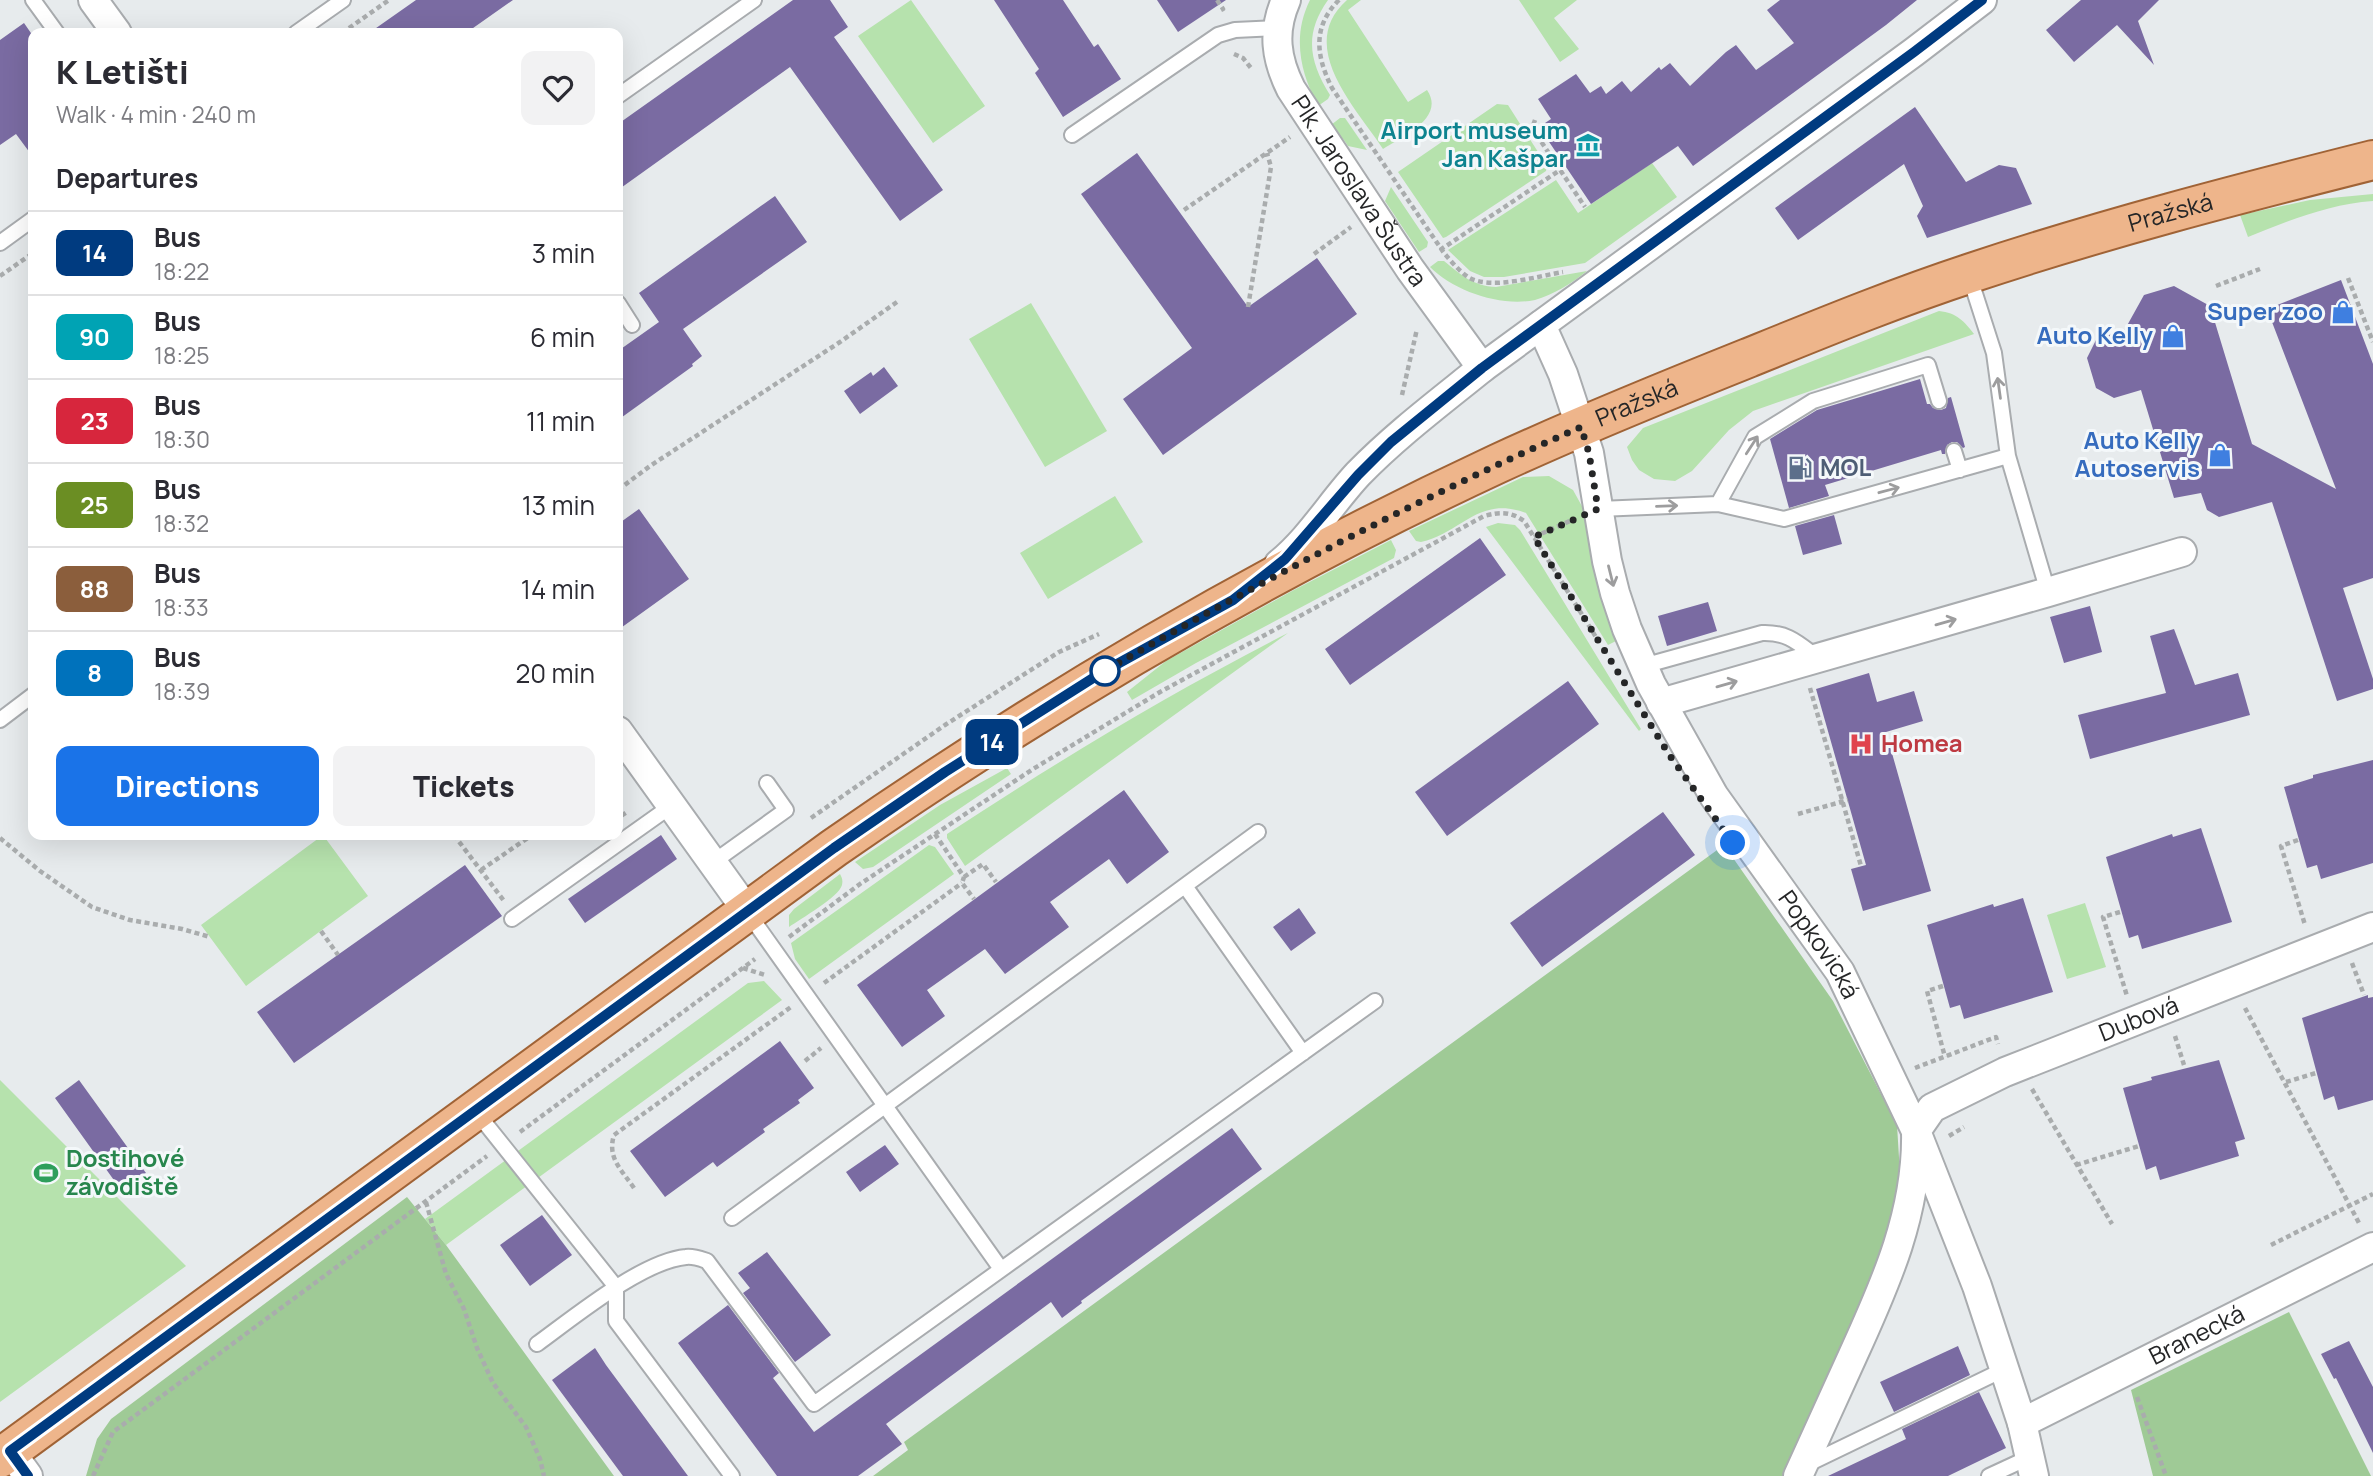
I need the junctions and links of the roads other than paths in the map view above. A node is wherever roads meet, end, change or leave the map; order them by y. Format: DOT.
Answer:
graph roads {
  1 [pos="33,0"];
  2 [pos="93,0"];
  3 [pos="343,0"];
  4 [pos="754,0"];
  5 [pos="1286,0"];
  6 [pos="1982,0"];
  7 [pos="53,28"];
  8 [pos="113,28"];
  9 [pos="303,28"];
  10 [pos="1277,28"];
  11 [pos="623,92"];
  12 [pos="1072,135"];
  13 [pos="2373,160"];
  14 [pos="28,223"];
  15 [pos="0,243"];
  16 [pos="1969,273"];
  17 [pos="623,311"];
  18 [pos="632,325"];
  19 [pos="1541,325"];
  20 [pos="1482,368"];
  21 [pos="1939,401"];
  22 [pos="1581,427"];
  23 [pos="1954,451"];
  24 [pos="2008,456"];
  25 [pos="1960,470"];
  26 [pos="1718,504"];
  27 [pos="1598,509"];
  28 [pos="2182,552"];
  29 [pos="2048,593"];
  30 [pos="1233,600"];
  31 [pos="1643,666"];
  32 [pos="1814,671"];
  33 [pos="28,699"];
  34 [pos="1661,703"];
  35 [pos="0,720"];
  36 [pos="623,738"];
  37 [pos="767,783"];
  38 [pos="671,806"];
  39 [pos="1258,832"];
  40 [pos="623,840"];
  41 [pos="623,840"];
  42 [pos="712,863"];
  43 [pos="1185,886"];
  44 [pos="748,912"];
  45 [pos="514,917"];
  46 [pos="2373,927"];
  47 [pos="1375,1001"];
  48 [pos="1303,1052"];
  49 [pos="885,1107"];
  50 [pos="476,1111"];
  51 [pos="1916,1131"];
  52 [pos="732,1218"];
  53 [pos="2372,1248"];
  54 [pos="1001,1269"];
  55 [pos="616,1287"];
  56 [pos="537,1344"];
  57 [pos="2005,1369"];
  58 [pos="2022,1423"];
  59 [pos="9,1455"];
  60 [pos="2032,1466"];
  61 [pos="1800,1471"];
  62 [pos="732,1476"];
  63 [pos="1989,1476"];
  1 -- 7 [label="lane"];
  2 -- 8 [label="street"];
  3 -- 9 [label="lane"];
  4 -- 11 [label="lane"];
  5 -- 10 [label="street, Plk. Jaroslava Šustra"];
  6 -- 19 [label="street"];
  10 -- 12 [label="lane"];
  10 -- 20 [label="street, Plk. Jaroslava Šustra"];
  13 -- 16 [label="main road, Pražská"];
  14 -- 15 [label="lane"];
  16 -- 22 [label="main road, Pražská"];
  24 -- 16 [label="lane, one-way"];
  17 -- 18 [label="lane"];
  19 -- 20 [label="street"];
  19 -- 22 [label="street, Popkovická"];
  20 -- 30 [label="street"];
  26 -- 21 [label="lane, one-way"];
  22 -- 27 [label="street, Popkovická"];
  22 -- 30 [label="main road, Pražská"];
  23 -- 25 [label="lane"];
  24 -- 25 [label="lane"];
  24 -- 29 [label="lane"];
  26 -- 25 [label="lane, one-way"];
  27 -- 26 [label="lane, one-way"];
  27 -- 31 [label="street, Popkovická, one-way"];
  28 -- 29 [label="street"];
  32 -- 29 [label="street, one-way"];
  30 -- 44 [label="main road, Pražská"];
  31 -- 32 [label="lane"];
  31 -- 34 [label="street, Popkovická"];
  34 -- 32 [label="street, one-way"];
  33 -- 35 [label="lane"];
  34 -- 51 [label="street, Popkovická"];
  36 -- 38 [label="street"];
  37 -- 42 [label="lane"];
  38 -- 40 [label="lane"];
  38 -- 42 [label="street"];
  39 -- 43 [label="lane"];
  41 -- 45 [label="lane"];
  42 -- 44 [label="street"];
  43 -- 48 [label="lane"];
  43 -- 49 [label="lane"];
  44 -- 49 [label="lane"];
  44 -- 50 [label="main road, Pražská"];
  46 -- 51 [label="street, Dubová"];
  47 -- 48 [label="lane"];
  48 -- 54 [label="lane"];
  49 -- 52 [label="lane"];
  49 -- 54 [label="lane"];
  50 -- 55 [label="lane"];
  50 -- 59 [label="main road, Pražská"];
  51 -- 57 [label="street"];
  51 -- 61 [label="street, Popkovická"];
  53 -- 58 [label="street, Branecká"];
  54 -- 55 [label="lane"];
  55 -- 56 [label="lane"];
  55 -- 62 [label="lane"];
  57 -- 58 [label="street"];
  57 -- 61 [label="lane"];
  58 -- 60 [label="street"];
  60 -- 63 [label="lane"];
}
